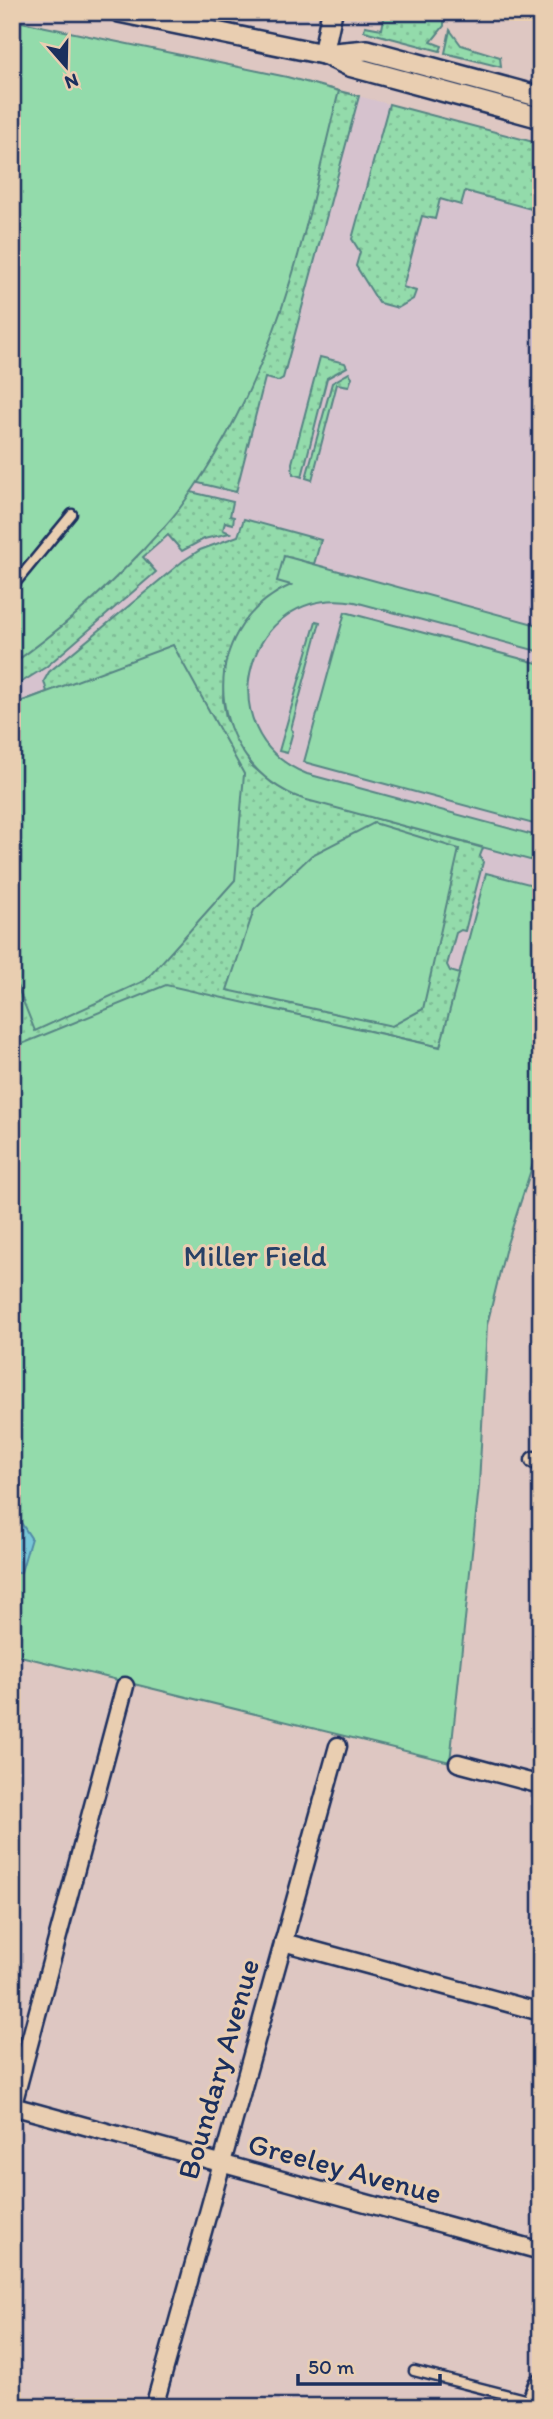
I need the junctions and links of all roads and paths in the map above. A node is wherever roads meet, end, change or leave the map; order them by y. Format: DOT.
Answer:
graph roads {
  1 [pos="119,12"];
  2 [pos="332,12"];
  3 [pos="323,54"];
  4 [pos="541,97"];
  5 [pos="541,118"];
  6 [pos="72,514"];
  7 [pos="12,587"];
  8 [pos="125,1686"];
  9 [pos="338,1746"];
  10 [pos="458,1763"];
  11 [pos="541,1785"];
  12 [pos="283,1942"];
  13 [pos="541,2012"];
  14 [pos="12,2107"];
  15 [pos="221,2163"];
  16 [pos="541,2251"];
  17 [pos="414,2371"];
  18 [pos="536,2398"];
  19 [pos="154,2407"];
  1 -- 3 [label="street"];
  2 -- 3 [label="street"];
  3 -- 4 [label="street"];
  3 -- 5 [label="street"];
  6 -- 7 [label="lane"];
  8 -- 14 [label="street"];
  9 -- 12 [label="street, Boundary Avenue"];
  10 -- 11 [label="street"];
  12 -- 13 [label="street"];
  12 -- 15 [label="street, Boundary Avenue"];
  14 -- 15 [label="street, Greeley Avenue"];
  15 -- 16 [label="street, Greeley Avenue"];
  15 -- 19 [label="street, Boundary Avenue"];
  17 -- 18 [label="lane"];
}
